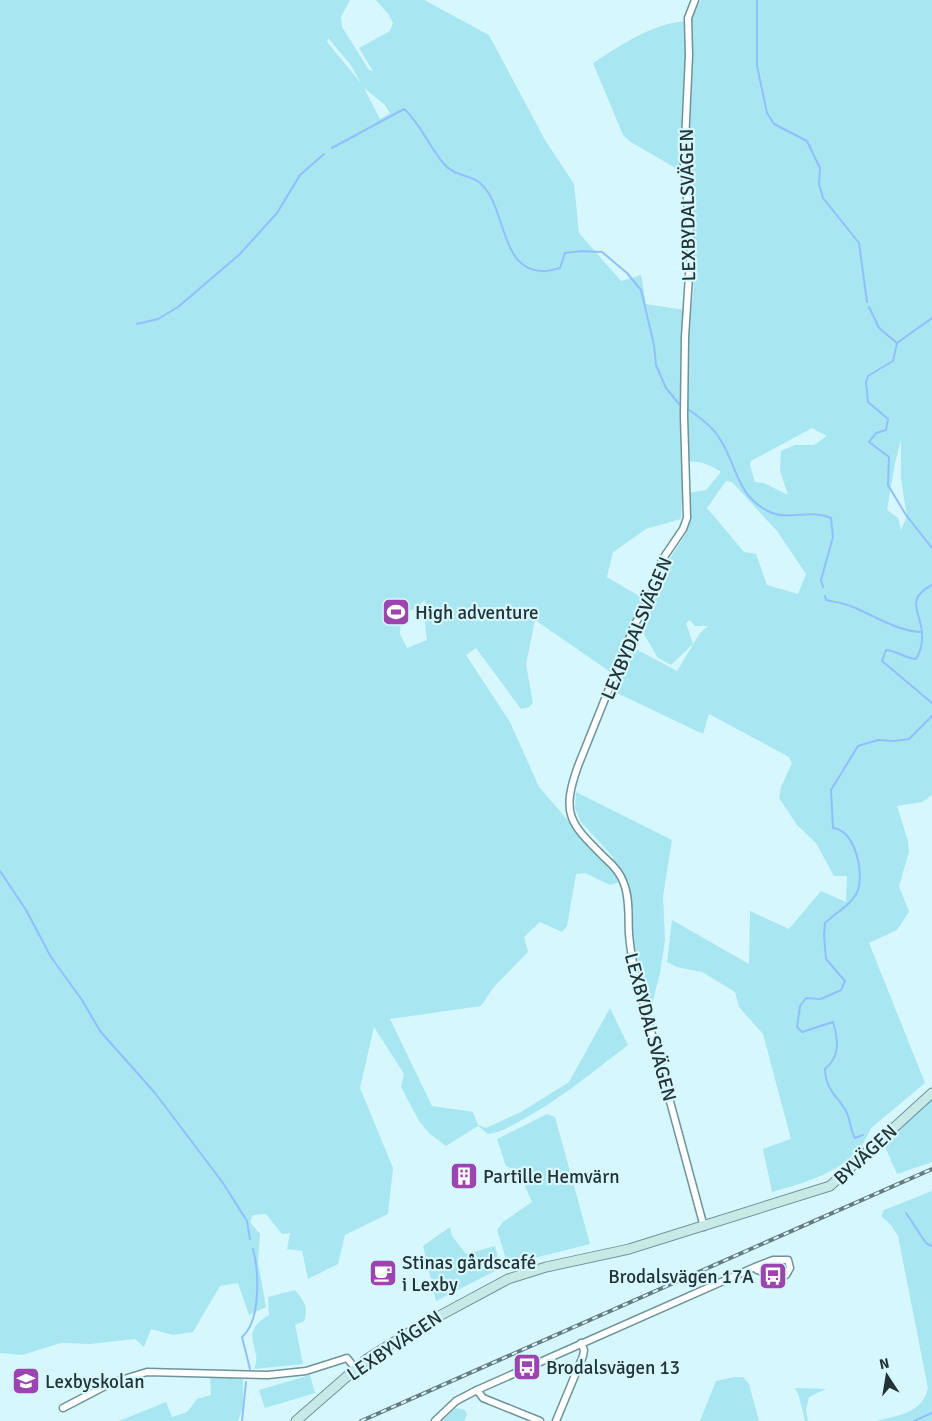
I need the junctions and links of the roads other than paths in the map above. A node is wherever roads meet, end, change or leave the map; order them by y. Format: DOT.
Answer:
graph roads {
  1 [pos="695,0"];
  2 [pos="932,1093"];
  3 [pos="704,1227"];
  4 [pos="755,1267"];
  5 [pos="581,1343"];
  6 [pos="355,1368"];
  7 [pos="477,1390"];
  8 [pos="63,1408"];
  9 [pos="296,1421"];
  10 [pos="435,1421"];
  11 [pos="540,1421"];
  12 [pos="556,1421"];
  1 -- 3 [label="street, LEXBYDALSVÄGEN"];
  2 -- 3 [label="street, BYVÄGEN"];
  3 -- 6 [label="street, LEXBYVÄGEN"];
  4 -- 4 [label="street"];
  4 -- 5 [label="street"];
  5 -- 7 [label="street"];
  5 -- 12 [label="street"];
  6 -- 8 [label="street"];
  6 -- 9 [label="street, LEXBYVÄGEN"];
  7 -- 10 [label="street"];
  7 -- 11 [label="street"];
}
